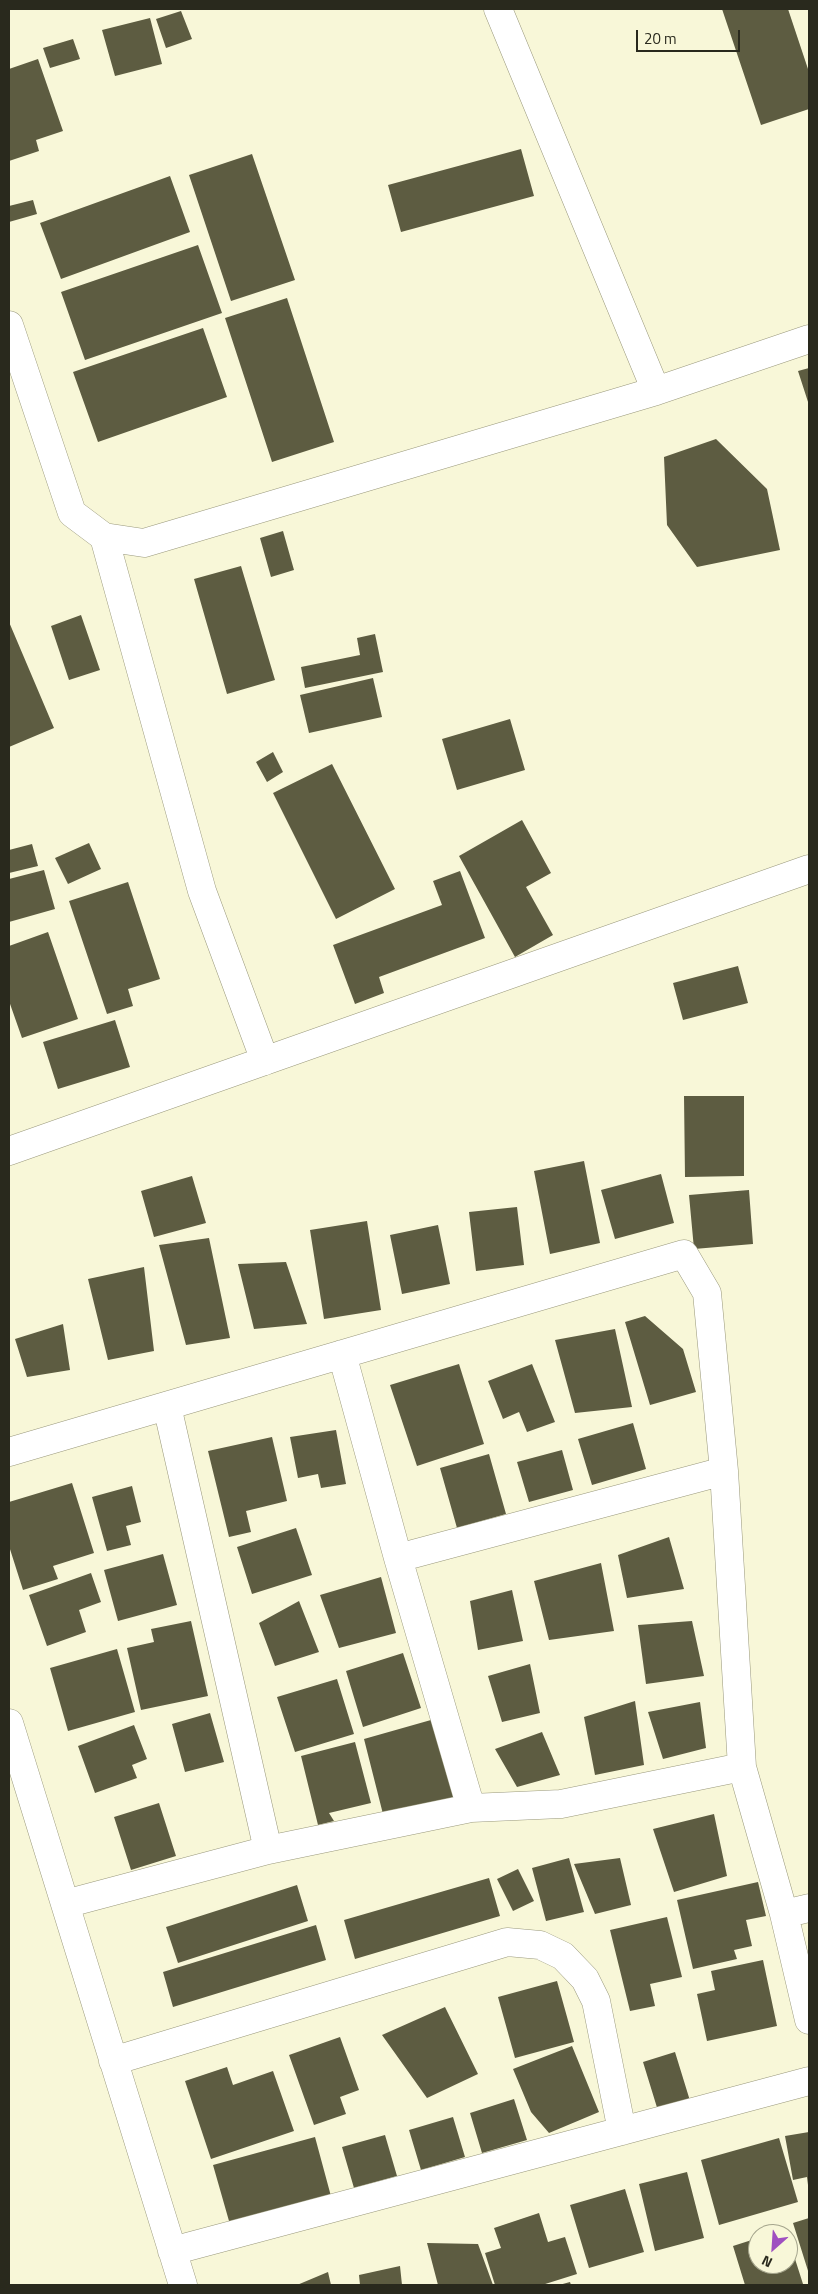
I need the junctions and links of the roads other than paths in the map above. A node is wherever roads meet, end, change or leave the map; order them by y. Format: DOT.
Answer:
graph roads {
  1 [pos="498,9"];
  2 [pos="9,324"];
  3 [pos="809,339"];
  4 [pos="656,391"];
  5 [pos="104,537"];
  6 [pos="809,869"];
  7 [pos="265,1060"];
  8 [pos="9,1151"];
  9 [pos="342,1354"];
  10 [pos="166,1406"];
  11 [pos="9,1452"];
  12 [pos="724,1471"];
  13 [pos="398,1558"];
  14 [pos="9,1724"];
  15 [pos="742,1767"];
  16 [pos="471,1808"];
  17 [pos="268,1850"];
  18 [pos="65,1904"];
  19 [pos="796,1911"];
  20 [pos="809,2020"];
  21 [pos="113,2060"];
  22 [pos="809,2081"];
  23 [pos="622,2131"];
  24 [pos="172,2251"];
  25 [pos="183,2285"];
  1 -- 4 [label="street"];
  2 -- 5 [label="street"];
  3 -- 4 [label="street"];
  4 -- 5 [label="street"];
  5 -- 7 [label="street"];
  6 -- 7 [label="street"];
  7 -- 8 [label="street"];
  9 -- 10 [label="street"];
  9 -- 12 [label="street"];
  9 -- 13 [label="street"];
  10 -- 11 [label="street"];
  10 -- 17 [label="street"];
  12 -- 13 [label="street"];
  12 -- 15 [label="street"];
  13 -- 16 [label="street"];
  14 -- 18 [label="street"];
  15 -- 16 [label="street"];
  15 -- 19 [label="street"];
  16 -- 17 [label="street"];
  17 -- 18 [label="street"];
  18 -- 21 [label="street"];
  19 -- 20 [label="street"];
  21 -- 23 [label="street"];
  21 -- 24 [label="street"];
  22 -- 23 [label="street"];
  23 -- 24 [label="street"];
  24 -- 25 [label="street"];
}
